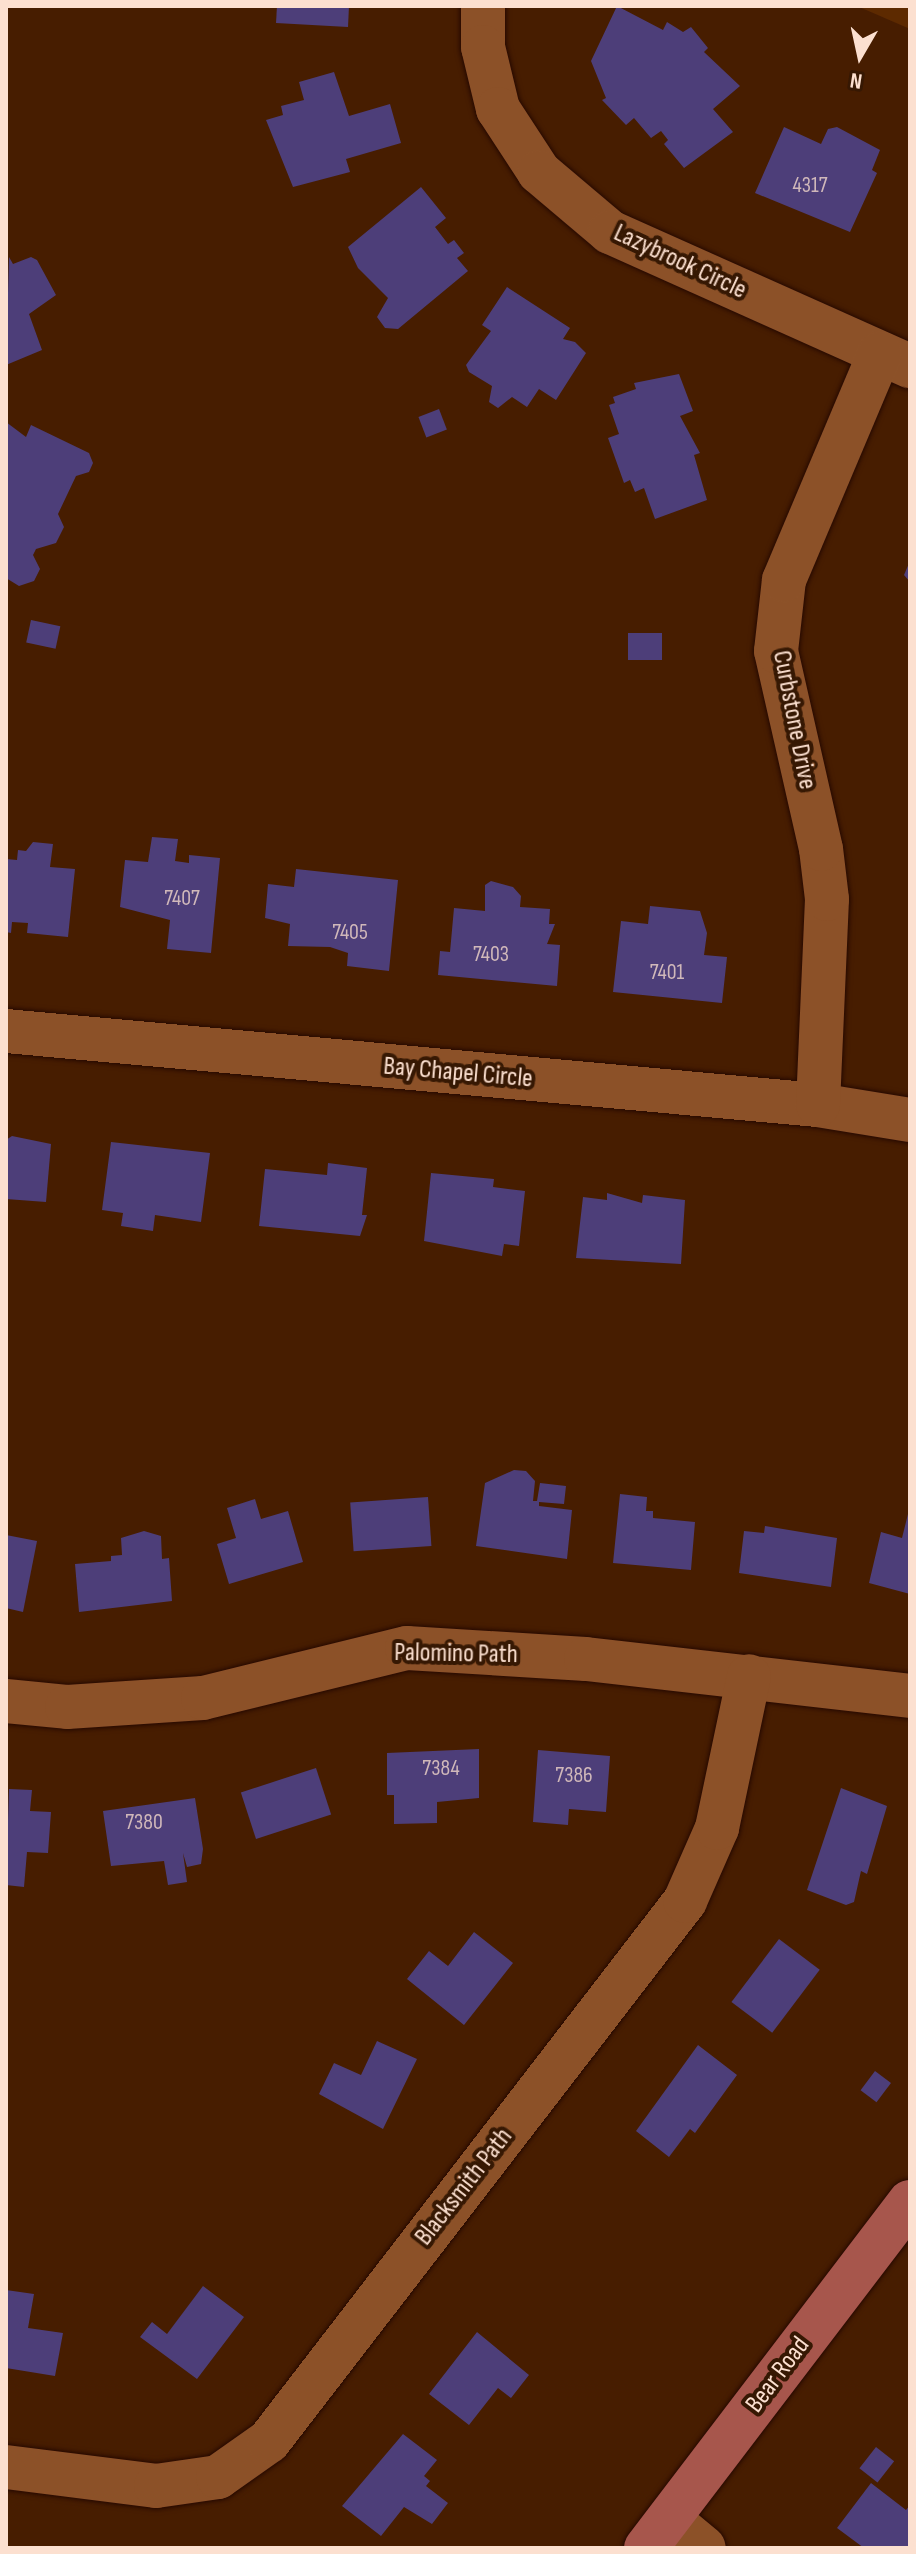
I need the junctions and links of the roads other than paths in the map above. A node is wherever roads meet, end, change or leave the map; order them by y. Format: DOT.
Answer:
graph roads {
  1 [pos="483,6"];
  2 [pos="895,360"];
  3 [pos="6,1031"];
  4 [pos="818,1105"];
  5 [pos="910,1120"];
  6 [pos="749,1676"];
  7 [pos="910,1696"];
  8 [pos="6,1701"];
  9 [pos="910,2202"];
  10 [pos="6,2467"];
  11 [pos="658,2533"];
  12 [pos="704,2548"];
  1 -- 2 [label="street, Lazybrook Circle"];
  2 -- 4 [label="street, Curbstone Drive"];
  3 -- 4 [label="street, Bay Chapel Circle"];
  4 -- 5 [label="street, Bay Chapel Circle"];
  6 -- 7 [label="street, Palomino Path"];
  6 -- 8 [label="street, Palomino Path"];
  6 -- 10 [label="street, Blacksmith Path"];
  9 -- 11 [label="street, Bear Road"];
  11 -- 12 [label="street"];
}
